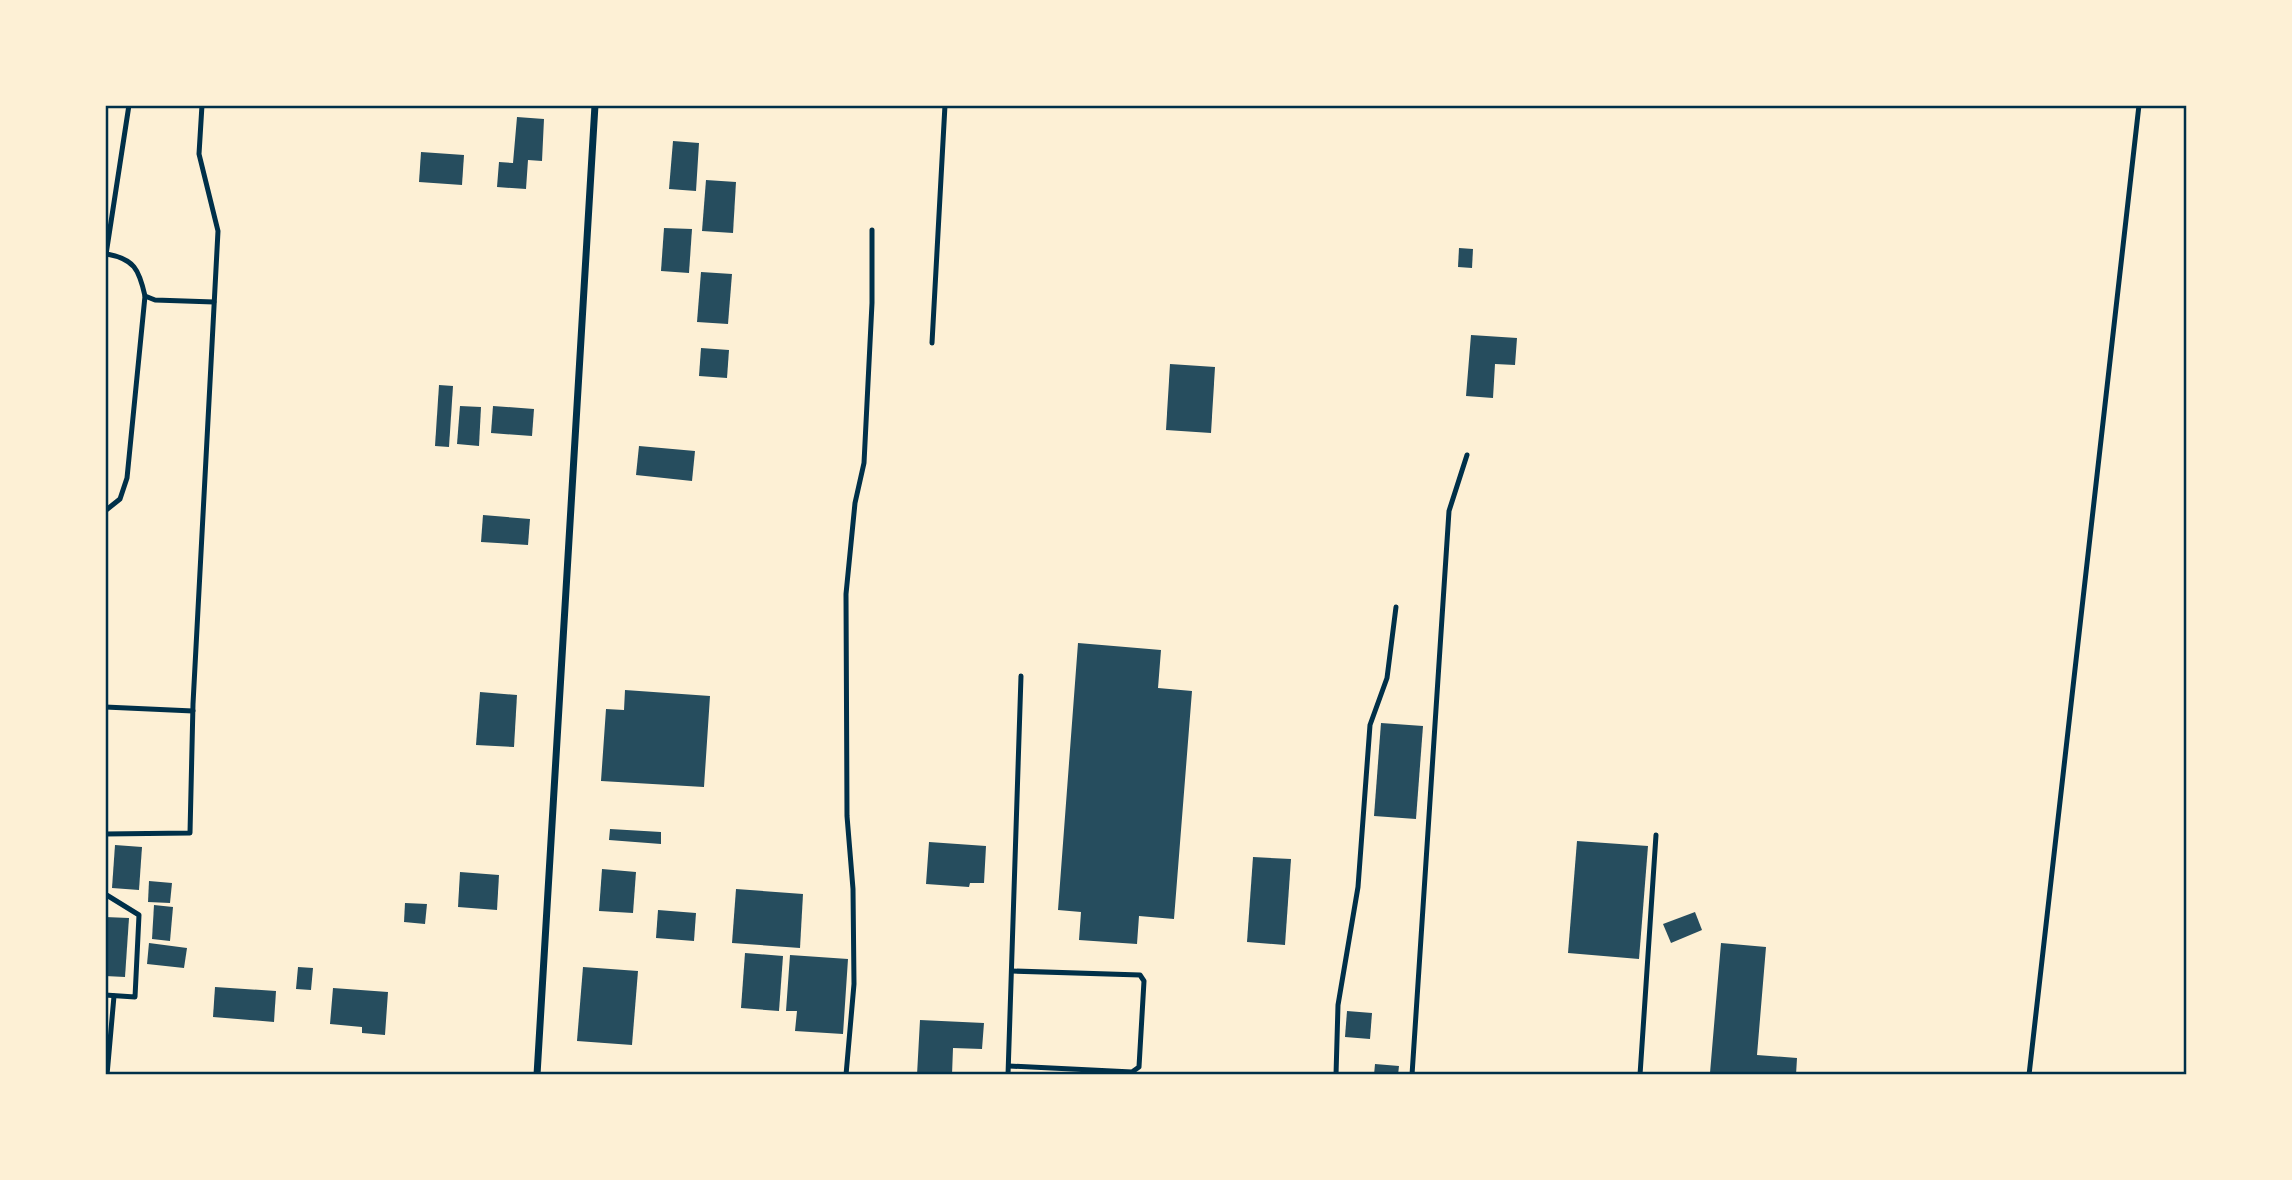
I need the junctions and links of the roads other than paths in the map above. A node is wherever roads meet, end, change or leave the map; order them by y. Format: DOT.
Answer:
graph roads {
  1 [pos="129,105"];
  2 [pos="202,105"];
  3 [pos="596,105"];
  4 [pos="945,105"];
  5 [pos="2138,105"];
  6 [pos="872,230"];
  7 [pos="107,254"];
  8 [pos="105,261"];
  9 [pos="145,296"];
  10 [pos="214,302"];
  11 [pos="932,343"];
  12 [pos="1467,455"];
  13 [pos="105,511"];
  14 [pos="1396,607"];
  15 [pos="1021,676"];
  16 [pos="105,707"];
  17 [pos="193,710"];
  18 [pos="105,834"];
  19 [pos="1656,835"];
  20 [pos="105,894"];
  21 [pos="1012,971"];
  22 [pos="105,995"];
  23 [pos="114,996"];
  24 [pos="1009,1066"];
  25 [pos="107,1075"];
  26 [pos="537,1075"];
  27 [pos="846,1075"];
  28 [pos="1008,1075"];
  29 [pos="1336,1075"];
  30 [pos="1412,1075"];
  31 [pos="1640,1075"];
  32 [pos="2029,1075"];
  1 -- 7 [label="lane"];
  2 -- 10 [label="lane"];
  3 -- 26 [label="street"];
  4 -- 11 [label="lane"];
  5 -- 32 [label="lane"];
  6 -- 27 [label="lane"];
  7 -- 8 [label="lane"];
  7 -- 9 [label="lane"];
  9 -- 10 [label="lane"];
  9 -- 13 [label="lane"];
  10 -- 17 [label="lane"];
  12 -- 30 [label="lane"];
  14 -- 29 [label="lane"];
  15 -- 21 [label="lane"];
  16 -- 17 [label="lane"];
  17 -- 18 [label="lane"];
  19 -- 31 [label="lane"];
  20 -- 23 [label="lane"];
  21 -- 24 [label="lane"];
  21 -- 24 [label="lane"];
  22 -- 23 [label="lane"];
  23 -- 25 [label="lane"];
  24 -- 28 [label="lane"];
}
